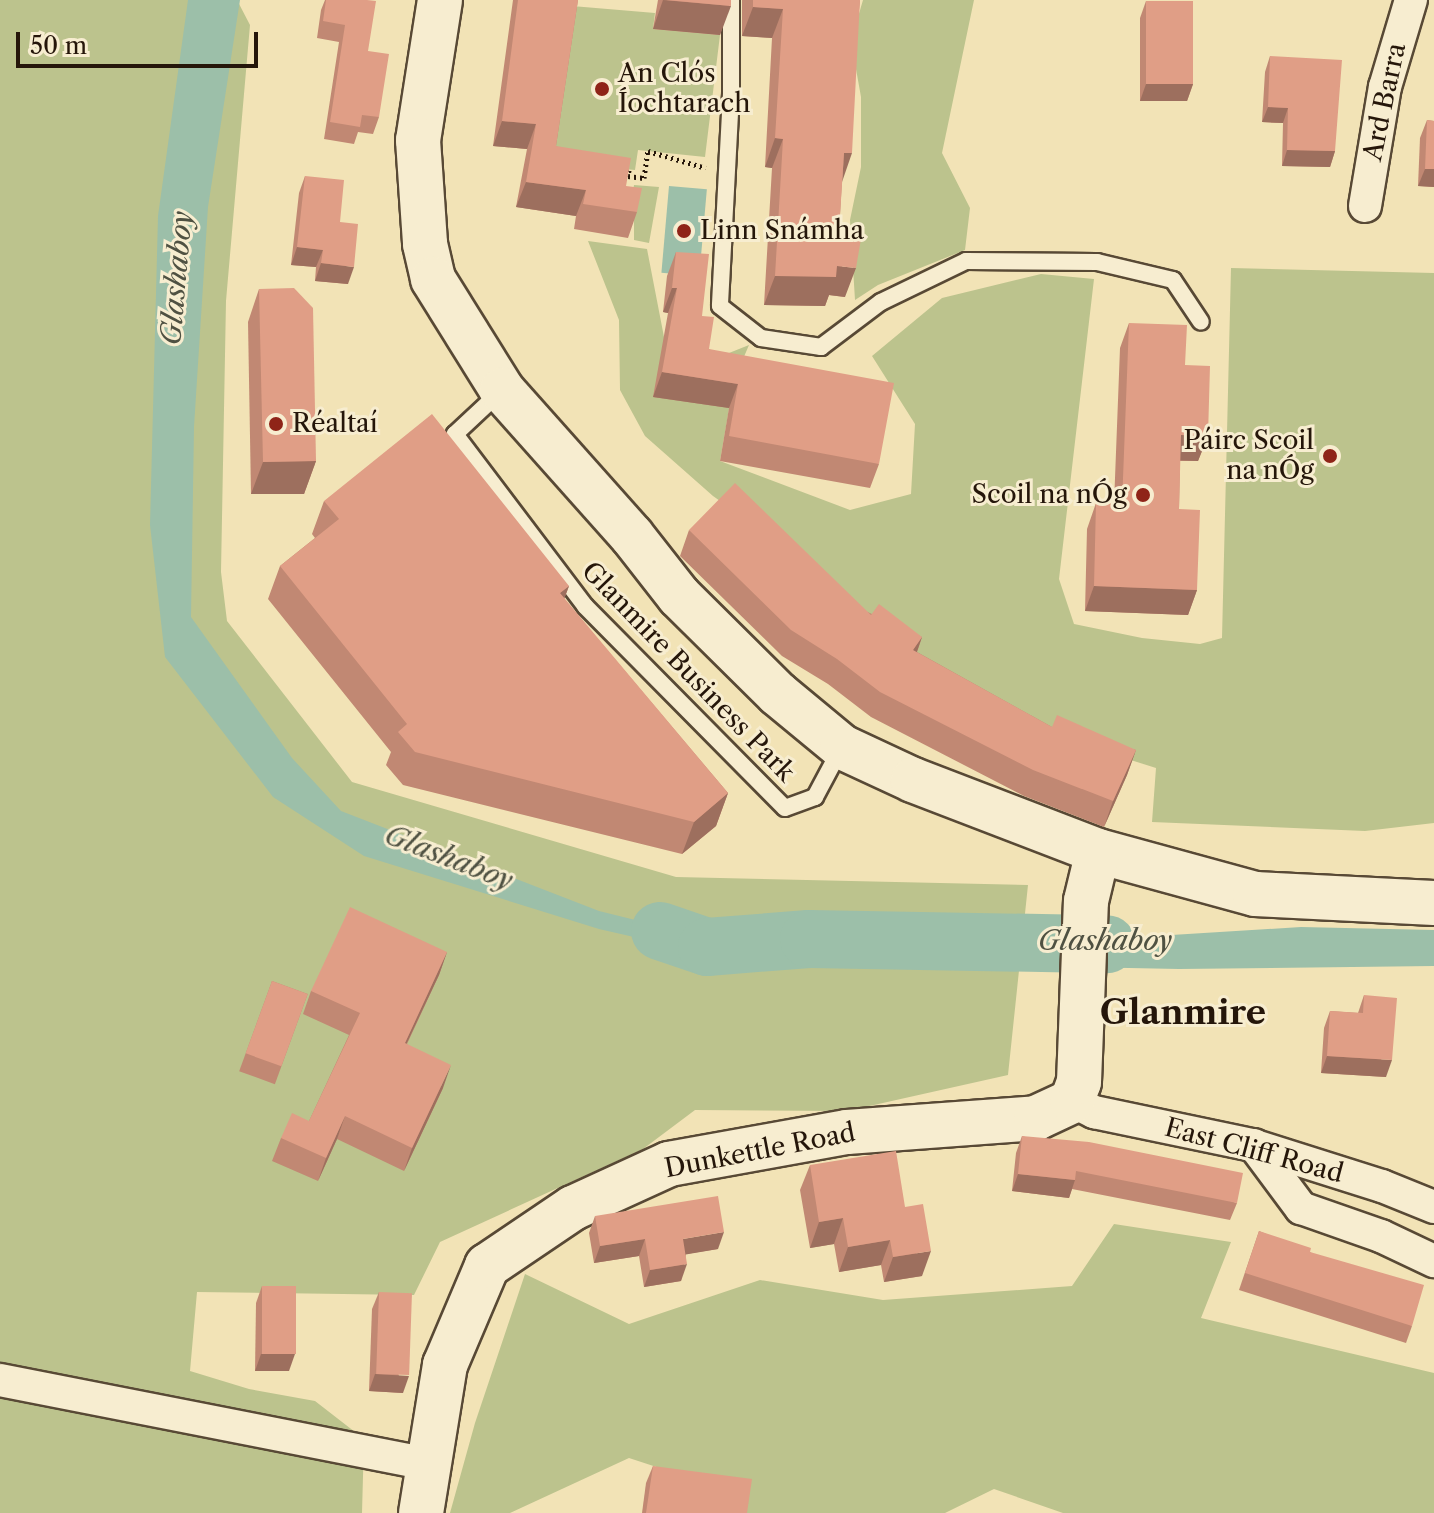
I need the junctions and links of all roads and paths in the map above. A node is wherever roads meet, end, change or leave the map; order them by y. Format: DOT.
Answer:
graph roads {
  1 [pos="438,0"];
  2 [pos="731,0"];
  3 [pos="1411,0"];
  4 [pos="629,170"];
  5 [pos="726,174"];
  6 [pos="1365,206"];
  7 [pos="1201,322"];
  8 [pos="502,390"];
  9 [pos="842,747"];
  10 [pos="1098,851"];
  11 [pos="1434,903"];
  12 [pos="1076,1091"];
  13 [pos="1254,1145"];
  14 [pos="1434,1207"];
  15 [pos="1434,1261"];
  16 [pos="0,1380"];
  17 [pos="429,1464"];
  18 [pos="421,1513"];
  1 -- 8 [label="main road"];
  2 -- 5 [label="lane"];
  3 -- 6 [label="street, Ard Barra"];
  4 -- 5 [label="path"];
  5 -- 7 [label="lane"];
  8 -- 9 [label="main road"];
  8 -- 9 [label="lane, Glanmire Business Park"];
  9 -- 10 [label="main road"];
  10 -- 11 [label="main road"];
  10 -- 12 [label="main road"];
  12 -- 13 [label="street, East Cliff Road"];
  12 -- 17 [label="main road, Dunkettle Road"];
  13 -- 14 [label="street, East Cliff Road"];
  13 -- 15 [label="street"];
  16 -- 17 [label="street"];
  17 -- 18 [label="main road, Dunkettle Road"];
}
